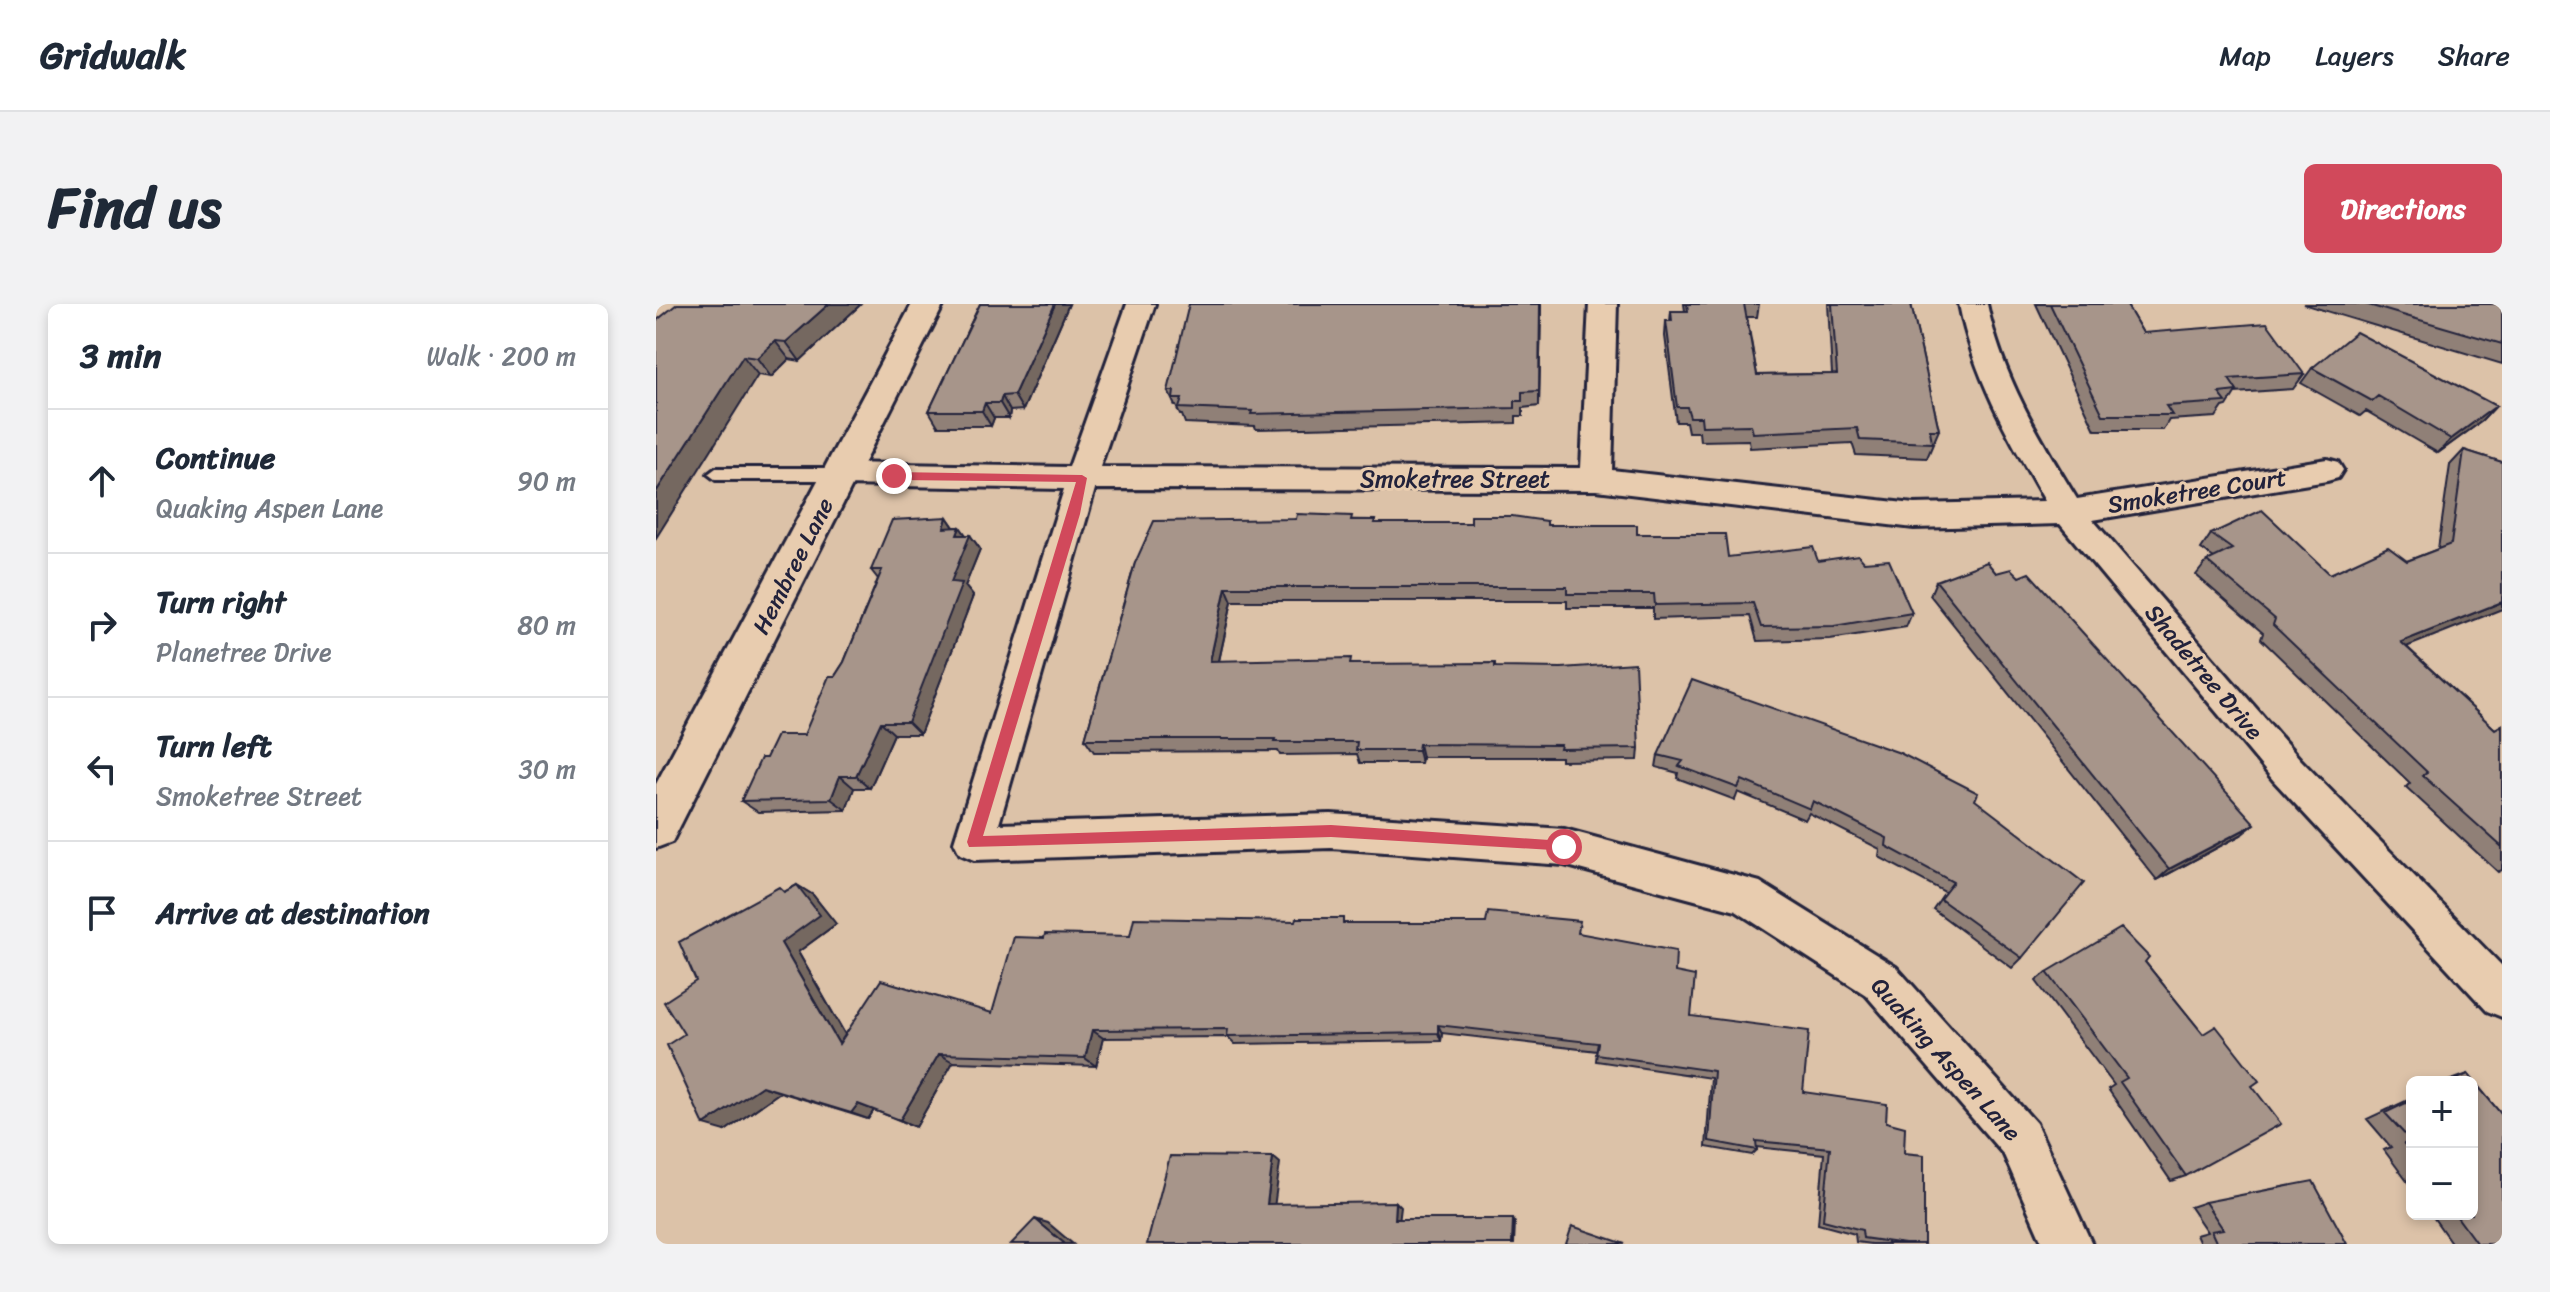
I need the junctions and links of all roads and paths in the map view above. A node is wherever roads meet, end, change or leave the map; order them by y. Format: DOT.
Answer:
graph roads {
  1 [pos="928,304"];
  2 [pos="1141,304"];
  3 [pos="1603,304"];
  4 [pos="1973,304"];
  5 [pos="2327,470"];
  6 [pos="716,474"];
  7 [pos="840,474"];
  8 [pos="1082,478"];
  9 [pos="1596,479"];
  10 [pos="2068,512"];
  11 [pos="671,773"];
  12 [pos="656,828"];
  13 [pos="2502,996"];
  14 [pos="2068,1244"];
  1 -- 7 [label="street, Hembree Lane"];
  2 -- 8 [label="street"];
  3 -- 9 [label="street"];
  4 -- 10 [label="street, Shadetree Drive"];
  5 -- 10 [label="street, Smoketree Court"];
  6 -- 7 [label="lane"];
  7 -- 8 [label="street, Smoketree Street"];
  7 -- 11 [label="street, Hembree Lane"];
  8 -- 9 [label="street, Smoketree Street"];
  8 -- 14 [label="street, Quaking Aspen Lane"];
  9 -- 10 [label="street, Smoketree Street"];
  10 -- 13 [label="street, Shadetree Drive"];
  11 -- 12 [label="street, Hembree Lane"];
}
